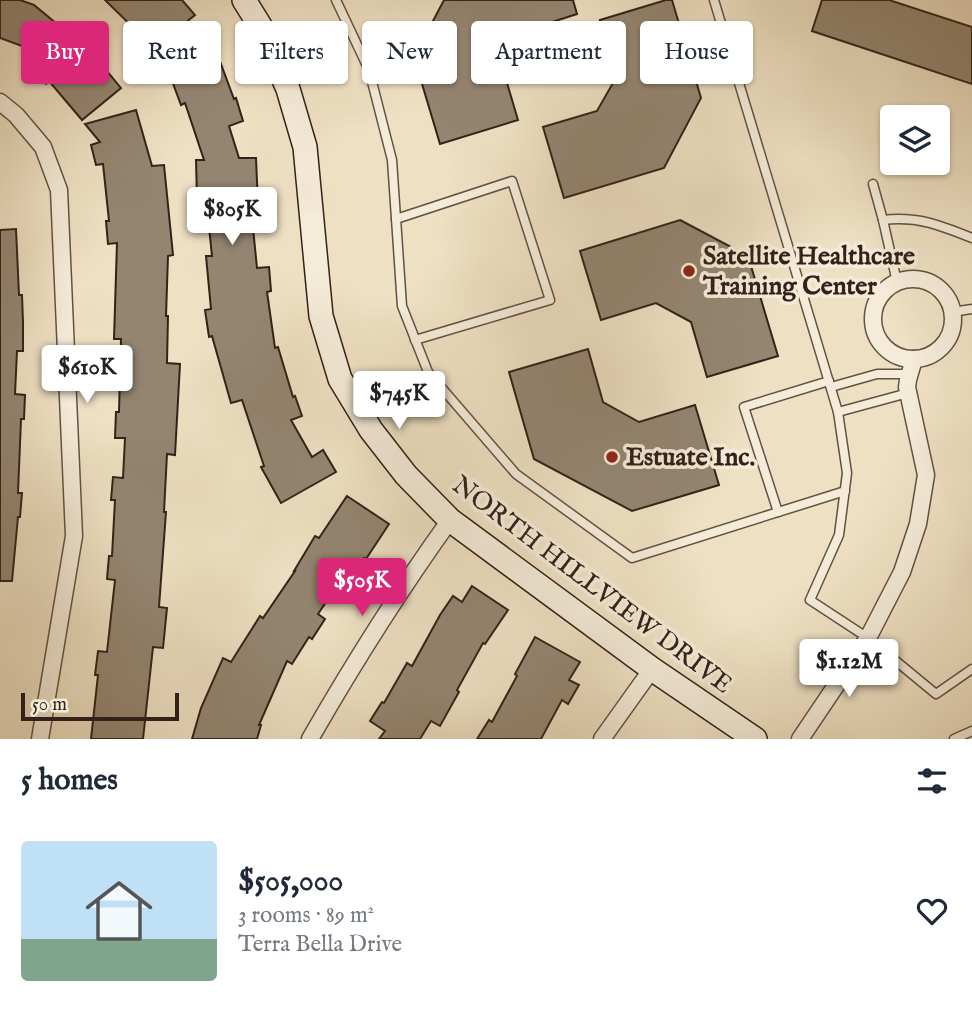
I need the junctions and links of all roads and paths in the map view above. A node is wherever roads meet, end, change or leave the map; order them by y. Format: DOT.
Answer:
graph roads {
  1 [pos="243,0"];
  2 [pos="336,0"];
  3 [pos="714,0"];
  4 [pos="0,102"];
  5 [pos="873,184"];
  6 [pos="396,219"];
  7 [pos="883,220"];
  8 [pos="972,238"];
  9 [pos="897,282"];
  10 [pos="972,309"];
  11 [pos="952,312"];
  12 [pos="415,340"];
  13 [pos="911,366"];
  14 [pos="830,384"];
  15 [pos="908,393"];
  16 [pos="838,412"];
  17 [pos="845,491"];
  18 [pos="778,512"];
  19 [pos="450,520"];
  20 [pos="868,638"];
  21 [pos="972,668"];
  22 [pos="652,669"];
  23 [pos="972,731"];
  24 [pos="40,739"];
  25 [pos="310,739"];
  26 [pos="602,739"];
  27 [pos="755,739"];
  28 [pos="800,739"];
  29 [pos="954,739"];
  1 -- 19 [label="street, NORTH HILLVIEW DRIVE"];
  2 -- 6 [label="lane"];
  3 -- 14 [label="lane"];
  4 -- 24 [label="street"];
  5 -- 7 [label="lane"];
  6 -- 12 [label="lane"];
  6 -- 12 [label="lane"];
  7 -- 8 [label="lane"];
  7 -- 9 [label="lane"];
  9 -- 11 [label="street"];
  9 -- 13 [label="street"];
  10 -- 11 [label="lane"];
  11 -- 13 [label="street"];
  12 -- 18 [label="lane"];
  13 -- 14 [label="lane"];
  13 -- 15 [label="street"];
  14 -- 16 [label="lane"];
  14 -- 18 [label="lane"];
  15 -- 16 [label="lane"];
  15 -- 20 [label="street"];
  16 -- 17 [label="lane"];
  17 -- 18 [label="lane"];
  17 -- 20 [label="lane"];
  19 -- 22 [label="street, NORTH HILLVIEW DRIVE"];
  19 -- 25 [label="street"];
  20 -- 21 [label="lane"];
  20 -- 28 [label="street"];
  22 -- 26 [label="street"];
  22 -- 27 [label="street, NORTH HILLVIEW DRIVE"];
  23 -- 29 [label="lane"];
}
